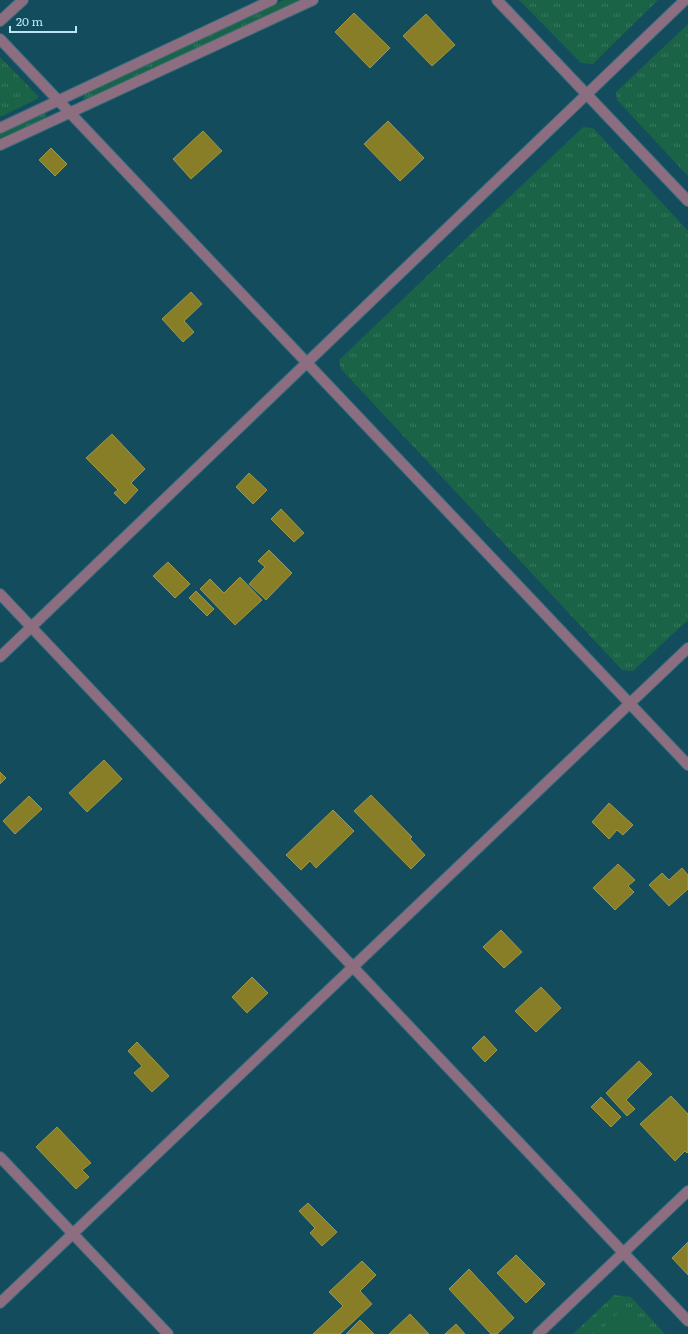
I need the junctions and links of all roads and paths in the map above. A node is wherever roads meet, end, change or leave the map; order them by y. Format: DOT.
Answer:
graph roads {
  1 [pos="23,0"];
  2 [pos="272,0"];
  3 [pos="313,0"];
  4 [pos="497,0"];
  5 [pos="685,0"];
  6 [pos="0,21"];
  7 [pos="0,39"];
  8 [pos="587,94"];
  9 [pos="58,100"];
  10 [pos="70,112"];
  11 [pos="0,128"];
  12 [pos="0,145"];
  13 [pos="688,201"];
  14 [pos="307,362"];
  15 [pos="0,594"];
  16 [pos="31,627"];
  17 [pos="688,648"];
  18 [pos="0,657"];
  19 [pos="629,703"];
  20 [pos="688,765"];
  21 [pos="353,967"];
  22 [pos="0,1157"];
  23 [pos="688,1191"];
  24 [pos="73,1234"];
  25 [pos="623,1252"];
  26 [pos="0,1303"];
  27 [pos="688,1321"];
  28 [pos="168,1334"];
  29 [pos="538,1334"];
  1 -- 6 [label="street"];
  2 -- 9 [label="street"];
  3 -- 10 [label="street"];
  4 -- 8 [label="street"];
  5 -- 8 [label="street"];
  7 -- 9 [label="street"];
  8 -- 13 [label="street"];
  8 -- 14 [label="street"];
  9 -- 10 [label="street"];
  9 -- 11 [label="street"];
  10 -- 12 [label="street"];
  10 -- 14 [label="street"];
  14 -- 16 [label="street"];
  14 -- 19 [label="street"];
  15 -- 16 [label="street"];
  16 -- 18 [label="street"];
  16 -- 21 [label="street"];
  17 -- 19 [label="street"];
  19 -- 20 [label="street"];
  19 -- 21 [label="street"];
  21 -- 24 [label="street"];
  21 -- 25 [label="street"];
  22 -- 24 [label="street"];
  23 -- 25 [label="street"];
  24 -- 26 [label="street"];
  24 -- 28 [label="street"];
  25 -- 27 [label="street"];
  25 -- 29 [label="street"];
}
